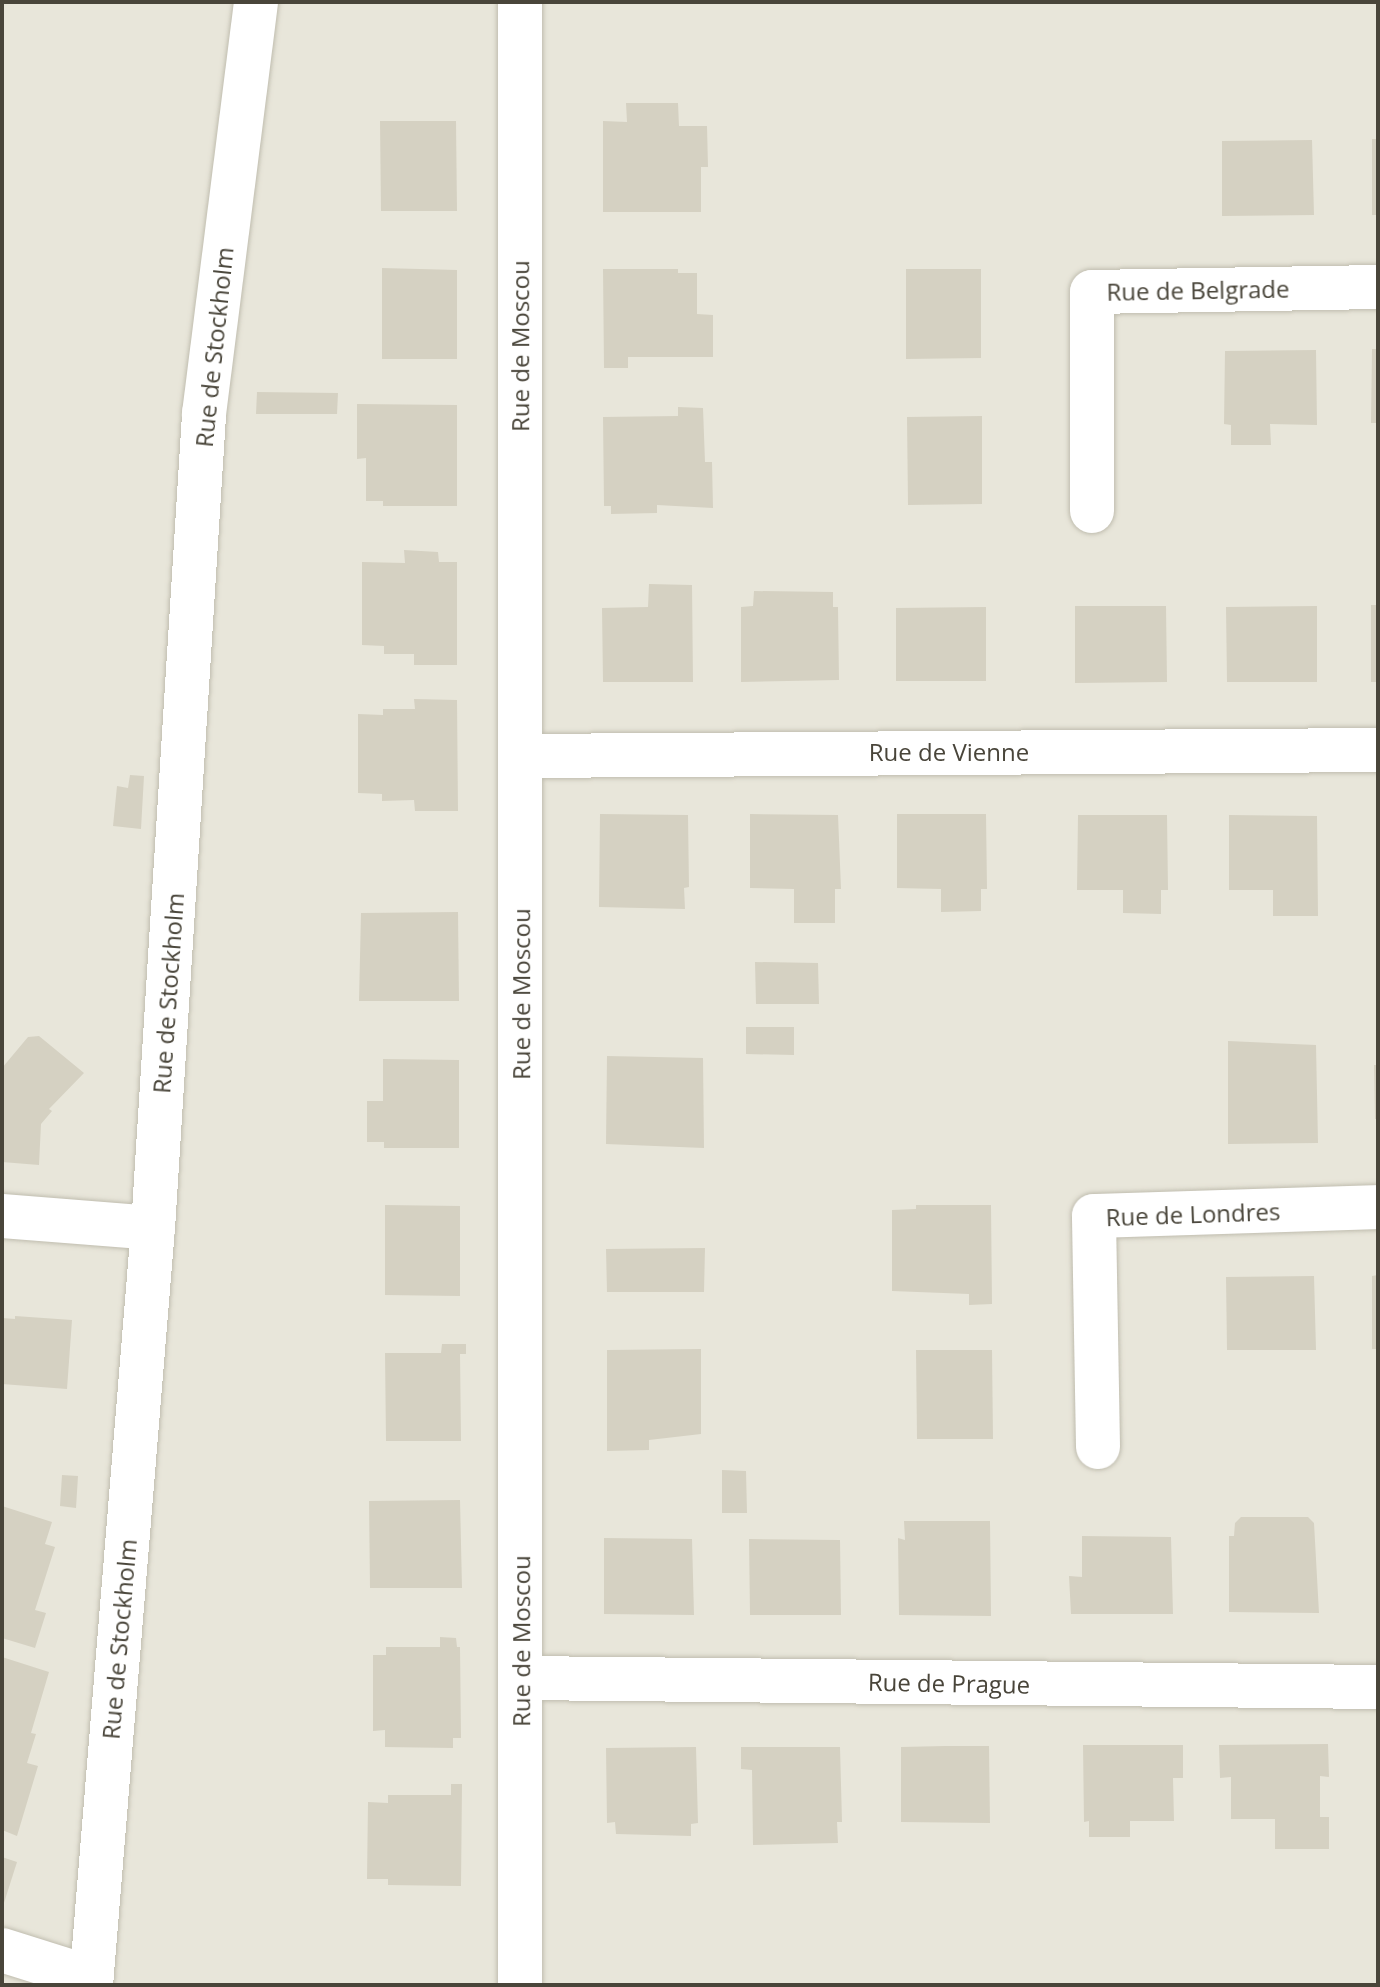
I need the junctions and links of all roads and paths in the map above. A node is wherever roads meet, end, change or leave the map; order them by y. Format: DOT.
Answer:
graph roads {
  1 [pos="256,2"];
  2 [pos="520,2"];
  3 [pos="1378,287"];
  4 [pos="1092,511"];
  5 [pos="1378,750"];
  6 [pos="521,756"];
  7 [pos="1378,1207"];
  8 [pos="2,1216"];
  9 [pos="153,1228"];
  10 [pos="1098,1447"];
  11 [pos="521,1678"];
  12 [pos="1378,1687"];
  13 [pos="2,1950"];
  14 [pos="91,1981"];
  15 [pos="520,1985"];
  1 -- 9 [label="street, Rue de Stockholm"];
  2 -- 6 [label="street, Rue de Moscou"];
  3 -- 4 [label="street, Rue de Belgrade"];
  5 -- 6 [label="street, Rue de Vienne"];
  6 -- 11 [label="street, Rue de Moscou"];
  7 -- 10 [label="street, Rue de Londres"];
  8 -- 9 [label="street"];
  9 -- 14 [label="street, Rue de Stockholm"];
  11 -- 12 [label="street, Rue de Prague"];
  11 -- 15 [label="street, Rue de Moscou"];
  13 -- 14 [label="street"];
}
